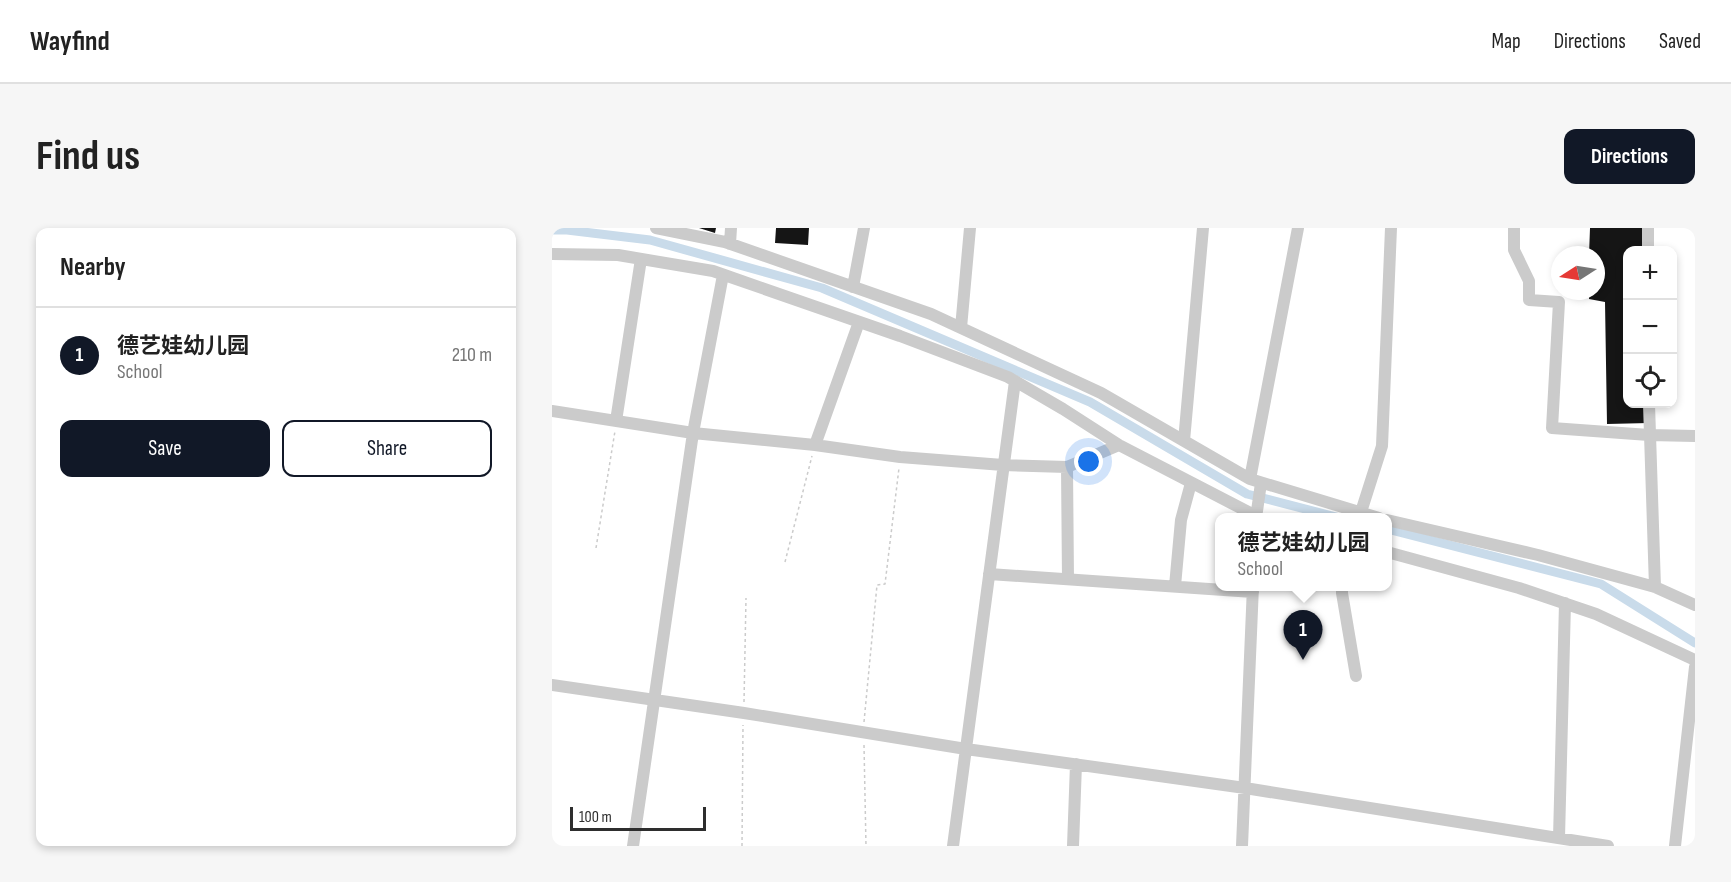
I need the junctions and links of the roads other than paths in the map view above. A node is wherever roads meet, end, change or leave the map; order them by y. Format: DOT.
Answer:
graph roads {
  1 [pos="656,228"];
  2 [pos="731,228"];
  3 [pos="864,228"];
  4 [pos="970,228"];
  5 [pos="1203,228"];
  6 [pos="1299,228"];
  7 [pos="1391,228"];
  8 [pos="1514,228"];
  9 [pos="1648,228"];
  10 [pos="730,244"];
  11 [pos="1648,246"];
  12 [pos="552,254"];
  13 [pos="642,259"];
  14 [pos="723,275"];
  15 [pos="853,287"];
  16 [pos="859,322"];
  17 [pos="961,328"];
  18 [pos="1015,381"];
  19 [pos="1649,408"];
  20 [pos="552,411"];
  21 [pos="616,421"];
  22 [pos="693,433"];
  23 [pos="1649,435"];
  24 [pos="1695,436"];
  25 [pos="1184,441"];
  26 [pos="815,445"];
  27 [pos="1119,445"];
  28 [pos="1003,465"];
  29 [pos="1067,467"];
  30 [pos="1256,481"];
  31 [pos="1191,483"];
  32 [pos="1361,512"];
  33 [pos="1249,513"];
  34 [pos="1257,513"];
  35 [pos="1364,513"];
  36 [pos="1392,521"];
  37 [pos="1392,553"];
  38 [pos="989,574"];
  39 [pos="1068,579"];
  40 [pos="1175,586"];
  41 [pos="1655,587"];
  42 [pos="1215,588"];
  43 [pos="1253,591"];
  44 [pos="1342,591"];
  45 [pos="1564,603"];
  46 [pos="1695,605"];
  47 [pos="1695,660"];
  48 [pos="1695,667"];
  49 [pos="1356,676"];
  50 [pos="552,685"];
  51 [pos="654,700"];
  52 [pos="966,749"];
  53 [pos="1076,764"];
  54 [pos="1245,788"];
  55 [pos="1558,838"];
  56 [pos="633,846"];
  57 [pos="953,846"];
  58 [pos="1073,846"];
  59 [pos="1242,846"];
  60 [pos="1608,846"];
  61 [pos="1675,846"];
  1 -- 10 [label="street"];
  2 -- 10 [label="street"];
  3 -- 15 [label="street"];
  4 -- 17 [label="street"];
  5 -- 25 [label="street"];
  6 -- 30 [label="street"];
  7 -- 32 [label="street"];
  8 -- 23 [label="street"];
  9 -- 11 [label="street"];
  10 -- 15 [label="street"];
  12 -- 13 [label="street"];
  13 -- 14 [label="street"];
  13 -- 21 [label="street"];
  14 -- 16 [label="street"];
  14 -- 22 [label="street"];
  15 -- 17 [label="street"];
  16 -- 18 [label="street"];
  16 -- 26 [label="street"];
  17 -- 25 [label="street"];
  18 -- 27 [label="street"];
  18 -- 28 [label="street"];
  19 -- 23 [label="street"];
  20 -- 21 [label="street"];
  21 -- 22 [label="street"];
  22 -- 26 [label="street"];
  22 -- 51 [label="street"];
  23 -- 24 [label="street"];
  23 -- 41 [label="street"];
  25 -- 30 [label="street"];
  26 -- 28 [label="street"];
  27 -- 29 [label="street"];
  27 -- 31 [label="street"];
  28 -- 29 [label="street"];
  28 -- 38 [label="street"];
  29 -- 39 [label="street"];
  30 -- 32 [label="street"];
  30 -- 34 [label="street"];
  31 -- 33 [label="street"];
  31 -- 40 [label="street"];
  32 -- 35 [label="street"];
  36 -- 41 [label="street"];
  37 -- 45 [label="street"];
  38 -- 39 [label="street"];
  38 -- 52 [label="street"];
  39 -- 40 [label="street"];
  40 -- 42 [label="street"];
  41 -- 46 [label="street"];
  43 -- 54 [label="street"];
  44 -- 49 [label="street"];
  45 -- 47 [label="street"];
  45 -- 55 [label="street"];
  48 -- 61 [label="street"];
  50 -- 51 [label="street"];
  51 -- 52 [label="street"];
  51 -- 56 [label="street"];
  52 -- 53 [label="street"];
  52 -- 57 [label="street"];
  53 -- 54 [label="street"];
  53 -- 58 [label="street"];
  54 -- 55 [label="street"];
  54 -- 59 [label="street"];
  55 -- 60 [label="street"];
}
